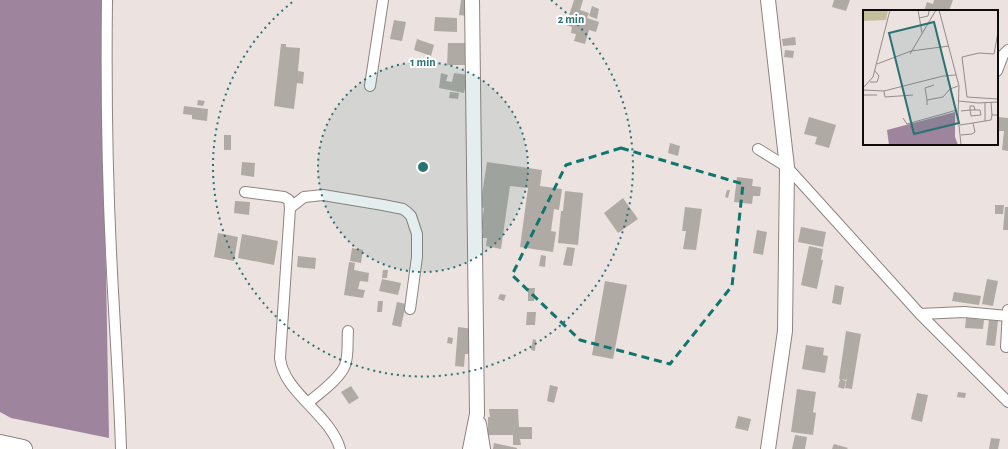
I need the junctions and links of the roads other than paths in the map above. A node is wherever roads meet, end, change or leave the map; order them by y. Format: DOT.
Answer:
graph roads {
  1 [pos="106,0"];
  2 [pos="383,0"];
  3 [pos="472,0"];
  4 [pos="768,0"];
  5 [pos="1008,50"];
  6 [pos="998,68"];
  7 [pos="370,86"];
  8 [pos="758,149"];
  9 [pos="787,167"];
  10 [pos="245,192"];
  11 [pos="290,208"];
  12 [pos="410,309"];
  13 [pos="1008,310"];
  14 [pos="920,314"];
  15 [pos="1008,316"];
  16 [pos="348,331"];
  17 [pos="1006,347"];
  18 [pos="1008,402"];
  19 [pos="308,403"];
  20 [pos="477,414"];
  21 [pos="0,444"];
  22 [pos="23,449"];
  23 [pos="121,449"];
  24 [pos="340,449"];
  25 [pos="470,449"];
  26 [pos="483,449"];
  27 [pos="768,449"];
  1 -- 23 [label="street"];
  2 -- 7 [label="street"];
  3 -- 20 [label="street"];
  4 -- 9 [label="street"];
  5 -- 6 [label="street"];
  8 -- 9 [label="street"];
  9 -- 14 [label="street"];
  9 -- 27 [label="street"];
  10 -- 11 [label="street"];
  11 -- 12 [label="street"];
  11 -- 19 [label="street"];
  13 -- 15 [label="street"];
  14 -- 15 [label="street"];
  14 -- 18 [label="street"];
  15 -- 17 [label="street"];
  16 -- 19 [label="street"];
  19 -- 24 [label="street"];
  20 -- 25 [label="street"];
  20 -- 26 [label="street"];
  21 -- 22 [label="highway"];
}
